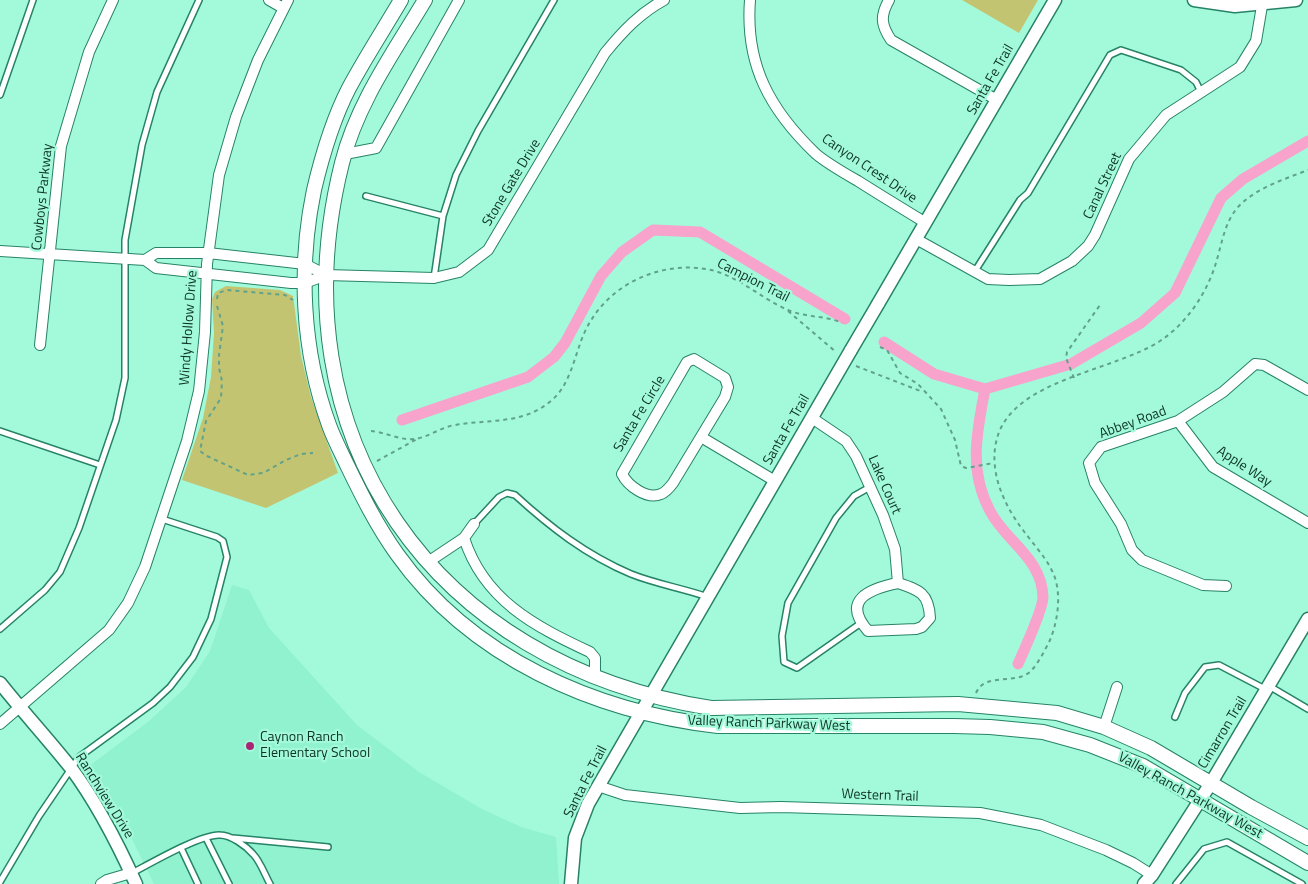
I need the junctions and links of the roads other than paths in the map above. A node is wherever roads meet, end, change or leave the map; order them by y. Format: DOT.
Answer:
graph roads {
  1 [pos="33,0"];
  2 [pos="113,0"];
  3 [pos="200,0"];
  4 [pos="269,0"];
  5 [pos="401,0"];
  6 [pos="425,0"];
  7 [pos="459,0"];
  8 [pos="554,0"];
  9 [pos="664,0"];
  10 [pos="750,0"];
  11 [pos="889,0"];
  12 [pos="1055,0"];
  13 [pos="1194,0"];
  14 [pos="1296,0"];
  15 [pos="1263,2"];
  16 [pos="285,4"];
  17 [pos="361,68"];
  18 [pos="377,79"];
  19 [pos="1202,92"];
  20 [pos="0,95"];
  21 [pos="997,100"];
  22 [pos="345,154"];
  23 [pos="366,196"];
  24 [pos="443,216"];
  25 [pos="926,223"];
  26 [pos="916,239"];
  27 [pos="0,251"];
  28 [pos="208,253"];
  29 [pos="50,254"];
  30 [pos="125,259"];
  31 [pos="144,260"];
  32 [pos="306,264"];
  33 [pos="975,271"];
  34 [pos="206,274"];
  35 [pos="326,275"];
  36 [pos="434,278"];
  37 [pos="305,290"];
  38 [pos="40,345"];
  39 [pos="1308,390"];
  40 [pos="812,418"];
  41 [pos="1178,421"];
  42 [pos="0,431"];
  43 [pos="701,437"];
  44 [pos="100,465"];
  45 [pos="775,481"];
  46 [pos="870,487"];
  47 [pos="162,519"];
  48 [pos="1308,523"];
  49 [pos="474,524"];
  50 [pos="464,538"];
  51 [pos="428,562"];
  52 [pos="898,583"];
  53 [pos="1226,586"];
  54 [pos="708,597"];
  55 [pos="1308,619"];
  56 [pos="861,623"];
  57 [pos="0,629"];
  58 [pos="595,677"];
  59 [pos="0,683"];
  60 [pos="1117,687"];
  61 [pos="1268,688"];
  62 [pos="650,696"];
  63 [pos="18,707"];
  64 [pos="1308,709"];
  65 [pos="640,713"];
  66 [pos="1176,717"];
  67 [pos="0,724"];
  68 [pos="1104,727"];
  69 [pos="71,768"];
  70 [pos="1211,783"];
  71 [pos="598,786"];
  72 [pos="1201,800"];
  73 [pos="206,838"];
  74 [pos="232,838"];
  75 [pos="1308,838"];
  76 [pos="328,847"];
  77 [pos="181,848"];
  78 [pos="1308,863"];
  79 [pos="134,878"];
  80 [pos="1148,879"];
  81 [pos="0,882"];
  82 [pos="101,884"];
  83 [pos="198,884"];
  84 [pos="229,884"];
  85 [pos="270,884"];
  86 [pos="571,884"];
  87 [pos="1176,884"];
  88 [pos="1302,884"];
  1 -- 20 [label="lane"];
  2 -- 29 [label="street, Cowboys Parkway"];
  3 -- 30 [label="lane"];
  4 -- 16 [label="street"];
  5 -- 17 [label="main road, Valley Ranch Parkway West"];
  6 -- 18 [label="main road, Valley Ranch Parkway West"];
  7 -- 22 [label="street"];
  8 -- 24 [label="lane"];
  9 -- 36 [label="street, Stone Gate Drive"];
  10 -- 25 [label="street, Canyon Crest Drive"];
  11 -- 21 [label="street"];
  12 -- 21 [label="street, Santa Fe Trail"];
  13 -- 15 [label="street"];
  14 -- 15 [label="street"];
  15 -- 19 [label="street, Canal Street"];
  16 -- 28 [label="street, Windy Hollow Drive"];
  17 -- 18 [label="main road"];
  17 -- 32 [label="main road, Valley Ranch Parkway West"];
  18 -- 22 [label="main road, Valley Ranch Parkway West"];
  19 -- 33 [label="street, Canal Street"];
  19 -- 33 [label="lane"];
  21 -- 25 [label="street, Santa Fe Trail"];
  22 -- 35 [label="main road, Valley Ranch Parkway West"];
  23 -- 24 [label="lane"];
  24 -- 36 [label="lane"];
  25 -- 26 [label="street, Santa Fe Trail"];
  26 -- 33 [label="street, Canal Street"];
  26 -- 40 [label="street, Santa Fe Trail, bridge"];
  27 -- 29 [label="street, Stone Gate Drive"];
  28 -- 31 [label="street, Stone Gate Drive"];
  28 -- 32 [label="street, Stone Gate Drive"];
  28 -- 34 [label="street, Windy Hollow Drive"];
  29 -- 30 [label="street, Stone Gate Drive"];
  29 -- 38 [label="street, Cowboys Parkway"];
  30 -- 31 [label="street, Stone Gate Drive"];
  30 -- 44 [label="lane"];
  31 -- 34 [label="street, Stone Gate Drive"];
  32 -- 35 [label="street, Stone Gate Drive"];
  32 -- 37 [label="main road, Valley Ranch Parkway West"];
  34 -- 37 [label="street, Stone Gate Drive"];
  34 -- 47 [label="street, Windy Hollow Drive"];
  35 -- 36 [label="street, Stone Gate Drive"];
  35 -- 37 [label="street, Stone Gate Drive"];
  35 -- 51 [label="main road, Valley Ranch Parkway West"];
  37 -- 65 [label="main road, Valley Ranch Parkway West"];
  39 -- 41 [label="street, Abbey Road"];
  40 -- 45 [label="street, Santa Fe Trail"];
  40 -- 46 [label="street, Lake Court"];
  41 -- 48 [label="street, Apple Way"];
  41 -- 53 [label="street, Abbey Road"];
  42 -- 44 [label="lane"];
  43 -- 43 [label="street, Santa Fe Circle"];
  43 -- 45 [label="street"];
  44 -- 57 [label="lane"];
  45 -- 54 [label="street, Santa Fe Trail"];
  46 -- 52 [label="street, Lake Court"];
  46 -- 56 [label="lane"];
  47 -- 63 [label="street, Windy Hollow Drive"];
  47 -- 69 [label="lane"];
  49 -- 50 [label="street"];
  49 -- 54 [label="lane"];
  50 -- 51 [label="street"];
  50 -- 58 [label="street"];
  51 -- 58 [label="main road, Valley Ranch Parkway West"];
  52 -- 56 [label="street"];
  52 -- 56 [label="street"];
  54 -- 62 [label="street, Santa Fe Trail"];
  55 -- 61 [label="street, Cimarron Trail"];
  58 -- 62 [label="main road, Valley Ranch Parkway West"];
  59 -- 63 [label="street, Ranchview Drive"];
  60 -- 68 [label="street"];
  61 -- 64 [label="lane"];
  61 -- 66 [label="lane"];
  61 -- 70 [label="street, Cimarron Trail"];
  62 -- 65 [label="street, Santa Fe Trail"];
  62 -- 68 [label="main road, Valley Ranch Parkway West"];
  63 -- 67 [label="street, Windy Hollow Drive"];
  63 -- 69 [label="street, Ranchview Drive"];
  65 -- 71 [label="street, Santa Fe Trail"];
  65 -- 72 [label="main road, Valley Ranch Parkway West"];
  68 -- 70 [label="main road, Valley Ranch Parkway West"];
  69 -- 79 [label="street, Ranchview Drive"];
  69 -- 81 [label="lane"];
  70 -- 72 [label="street, Cimarron Trail"];
  70 -- 75 [label="main road, Valley Ranch Parkway West"];
  71 -- 80 [label="street, Western Trail"];
  71 -- 86 [label="street, Santa Fe Trail"];
  72 -- 78 [label="main road, Valley Ranch Parkway West"];
  72 -- 80 [label="street, Cimarron Trail"];
  73 -- 74 [label="lane"];
  73 -- 77 [label="lane"];
  73 -- 84 [label="lane"];
  74 -- 76 [label="lane"];
  74 -- 85 [label="lane"];
  77 -- 79 [label="lane"];
  77 -- 83 [label="lane"];
  79 -- 82 [label="street"];
  87 -- 88 [label="lane"];
}
